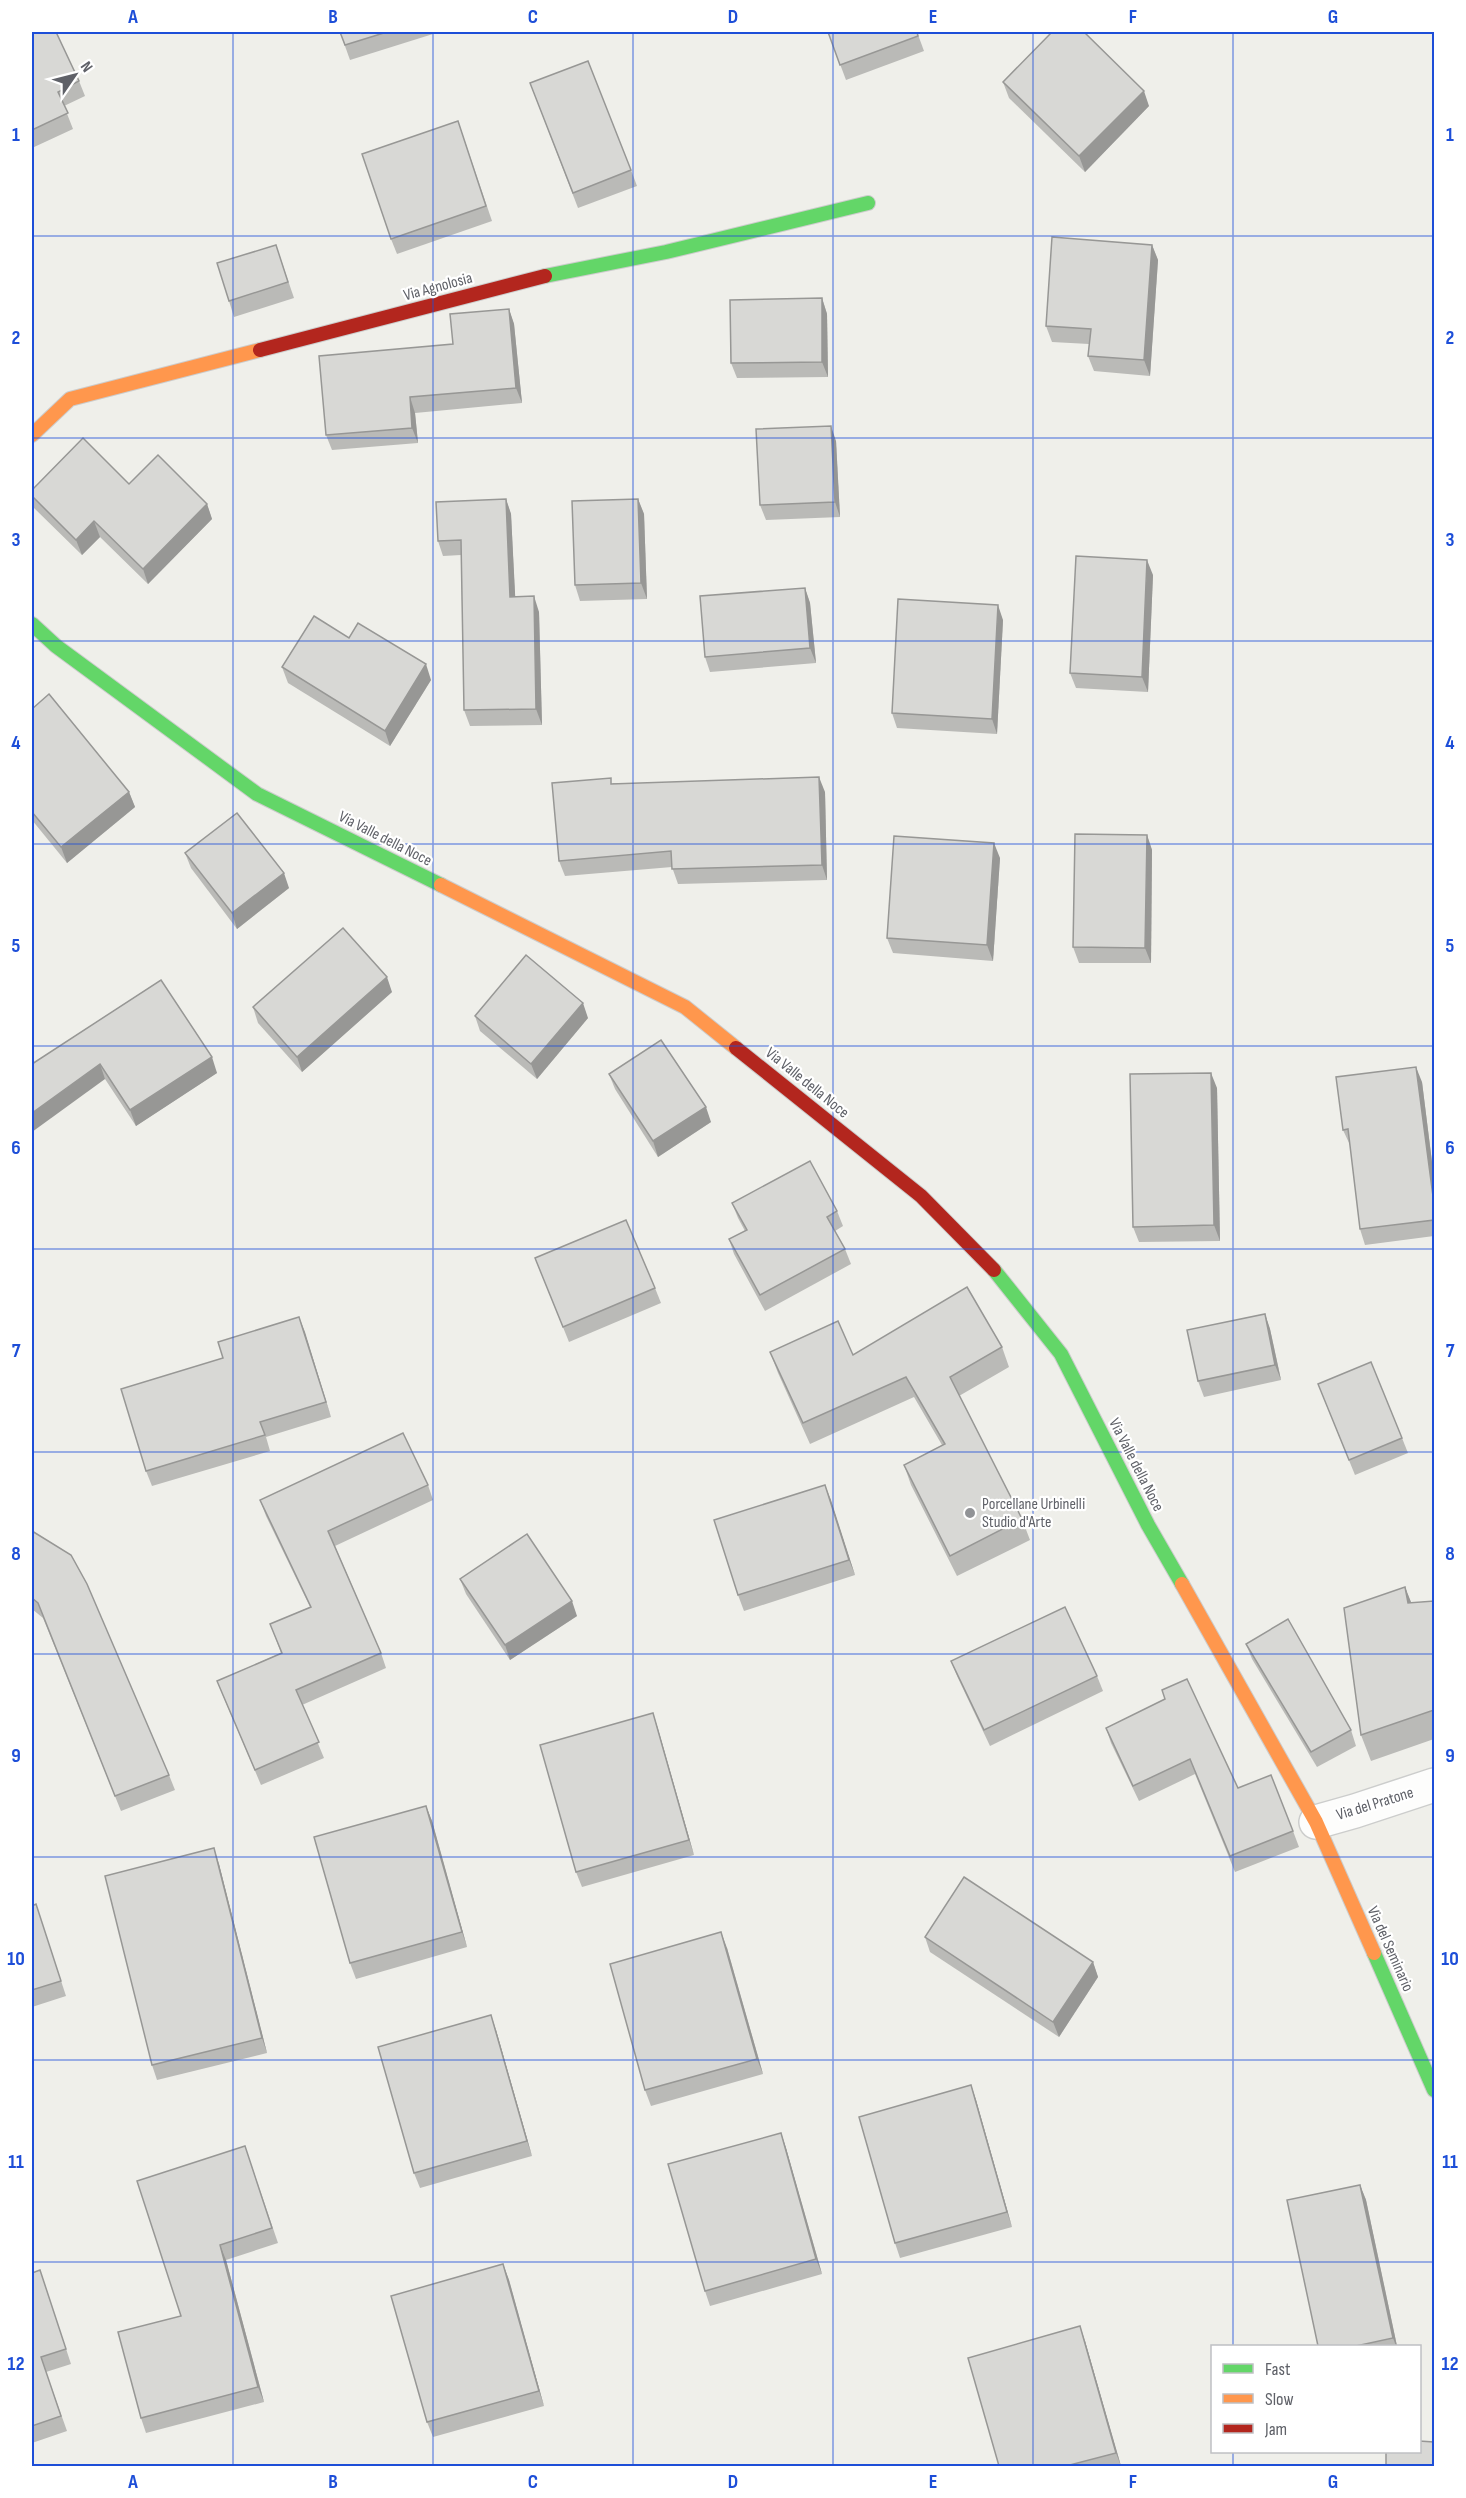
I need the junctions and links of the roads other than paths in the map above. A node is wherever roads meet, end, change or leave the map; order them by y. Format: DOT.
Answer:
graph roads {
  1 [pos="868,203"];
  2 [pos="32,435"];
  3 [pos="32,624"];
  4 [pos="1434,1785"];
  5 [pos="1316,1822"];
  6 [pos="1434,2090"];
  1 -- 2 [label="street, Via Agnolosia"];
  3 -- 5 [label="street, Via Valle della Noce"];
  4 -- 5 [label="street, Via del Pratone"];
  5 -- 6 [label="street, Via del Seminario"];
}
